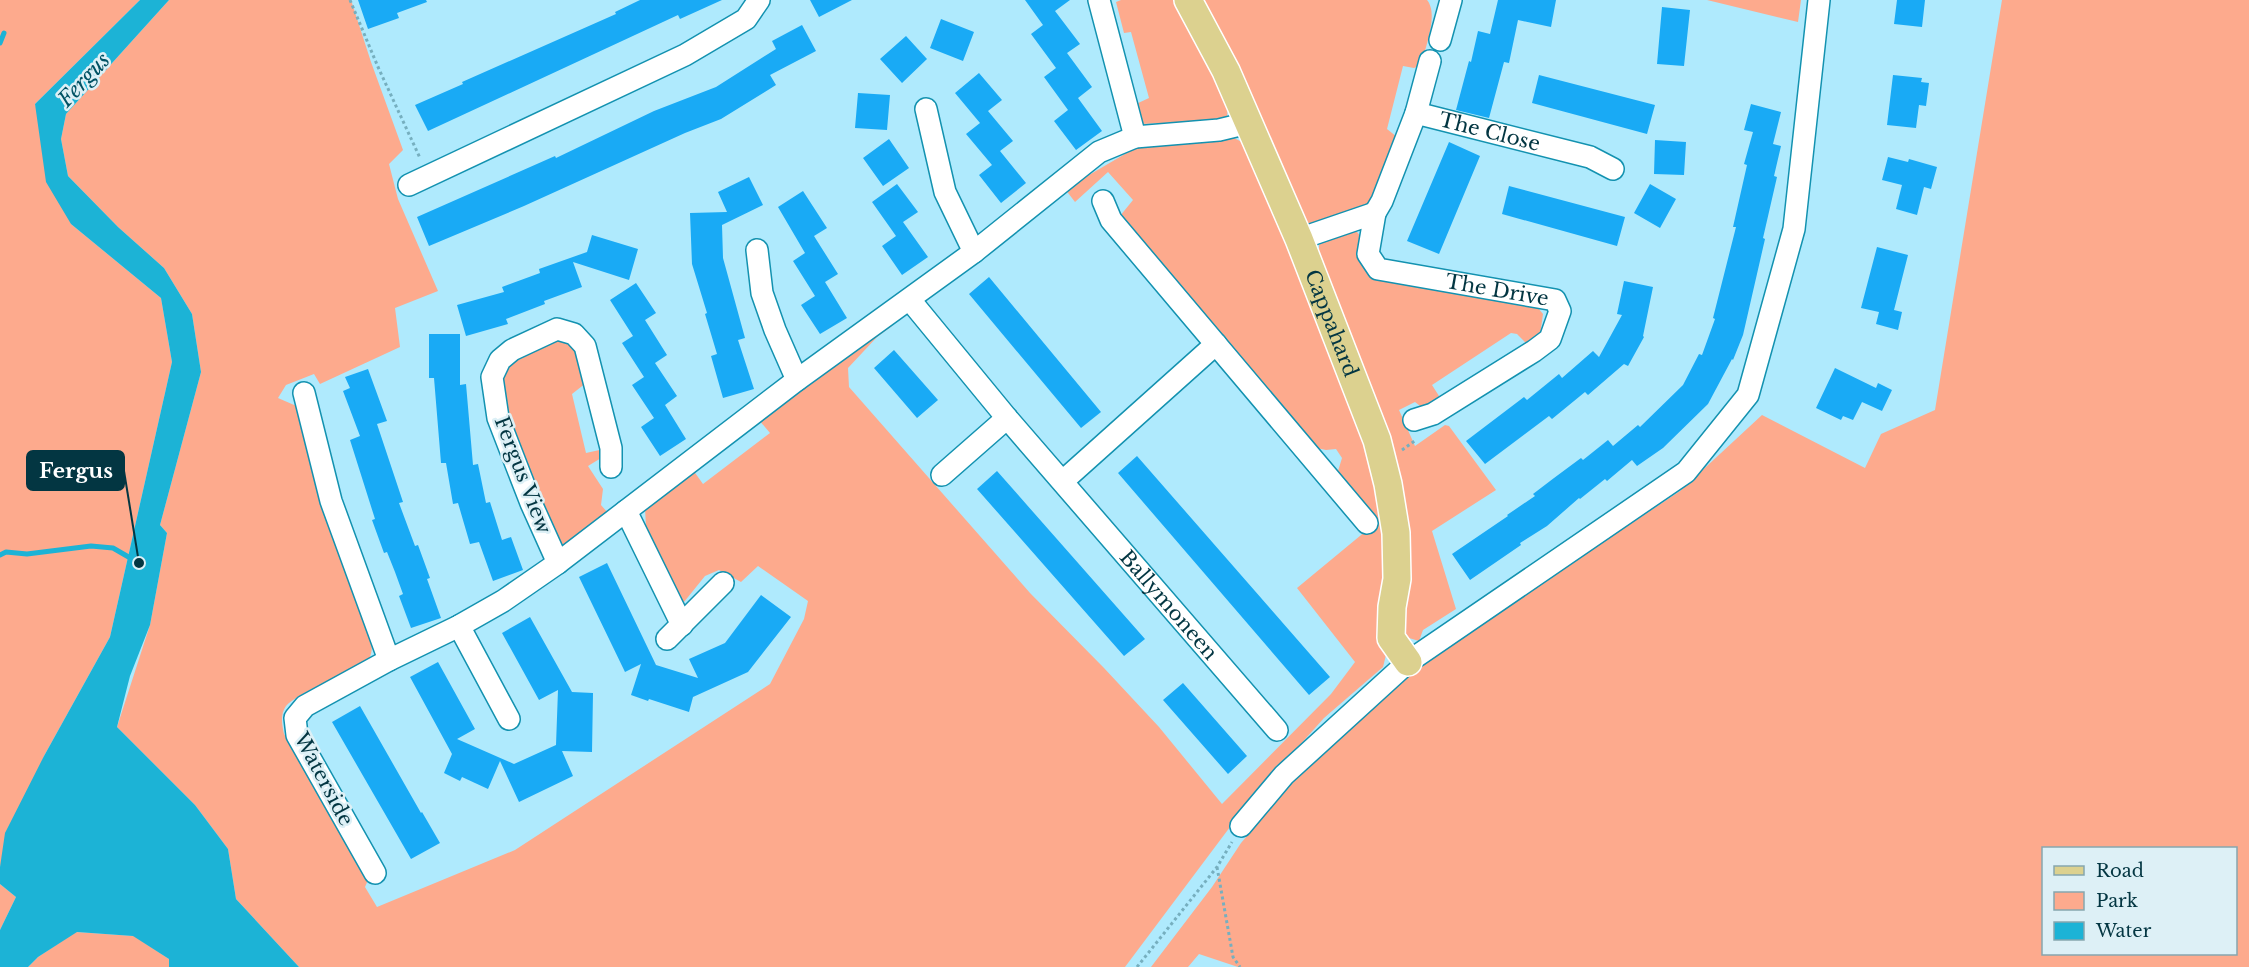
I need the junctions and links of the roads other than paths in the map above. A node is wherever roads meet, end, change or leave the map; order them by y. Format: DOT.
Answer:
graph roads {
  1 [pos="759,0"];
  2 [pos="1099,0"];
  3 [pos="1188,0"];
  4 [pos="1451,0"];
  5 [pos="1820,0"];
  6 [pos="1440,40"];
  7 [pos="1430,61"];
  8 [pos="926,109"];
  9 [pos="1416,113"];
  10 [pos="1248,123"];
  11 [pos="1135,137"];
  12 [pos="1613,169"];
  13 [pos="419,180"];
  14 [pos="1103,201"];
  15 [pos="1375,213"];
  16 [pos="1299,239"];
  17 [pos="758,250"];
  18 [pos="974,252"];
  19 [pos="910,300"];
  20 [pos="1216,344"];
  21 [pos="797,380"];
  22 [pos="304,393"];
  23 [pos="1007,418"];
  24 [pos="1414,420"];
  25 [pos="611,467"];
  26 [pos="942,475"];
  27 [pos="1063,481"];
  28 [pos="626,511"];
  29 [pos="1367,524"];
  30 [pos="558,563"];
  31 [pos="723,583"];
  32 [pos="459,626"];
  33 [pos="389,660"];
  34 [pos="1408,662"];
  35 [pos="509,719"];
  36 [pos="1277,730"];
  37 [pos="1241,826"];
  38 [pos="375,873"];
  1 -- 13 [label="street"];
  2 -- 11 [label="street"];
  3 -- 10 [label="main road, Cappahard"];
  4 -- 6 [label="street"];
  5 -- 34 [label="street"];
  7 -- 9 [label="street, The Close"];
  8 -- 18 [label="street"];
  9 -- 12 [label="street, The Close"];
  9 -- 15 [label="street"];
  10 -- 11 [label="street, Waterside"];
  10 -- 16 [label="main road, Cappahard"];
  11 -- 18 [label="street, Waterside"];
  14 -- 20 [label="street"];
  15 -- 16 [label="street"];
  15 -- 24 [label="street, The Drive"];
  16 -- 34 [label="main road, Cappahard"];
  17 -- 21 [label="street"];
  18 -- 19 [label="street, Waterside"];
  19 -- 21 [label="street, Waterside"];
  19 -- 23 [label="street, Ballymoneen"];
  20 -- 27 [label="street"];
  20 -- 29 [label="street"];
  21 -- 28 [label="street, Waterside"];
  22 -- 33 [label="street"];
  23 -- 26 [label="street"];
  23 -- 27 [label="street, Ballymoneen"];
  25 -- 30 [label="street, Fergus View"];
  27 -- 36 [label="street, Ballymoneen"];
  28 -- 30 [label="street, Waterside"];
  28 -- 31 [label="street"];
  30 -- 32 [label="street, Waterside"];
  32 -- 33 [label="street, Waterside"];
  32 -- 35 [label="street"];
  33 -- 38 [label="street, Waterside"];
  34 -- 37 [label="street"];
}
